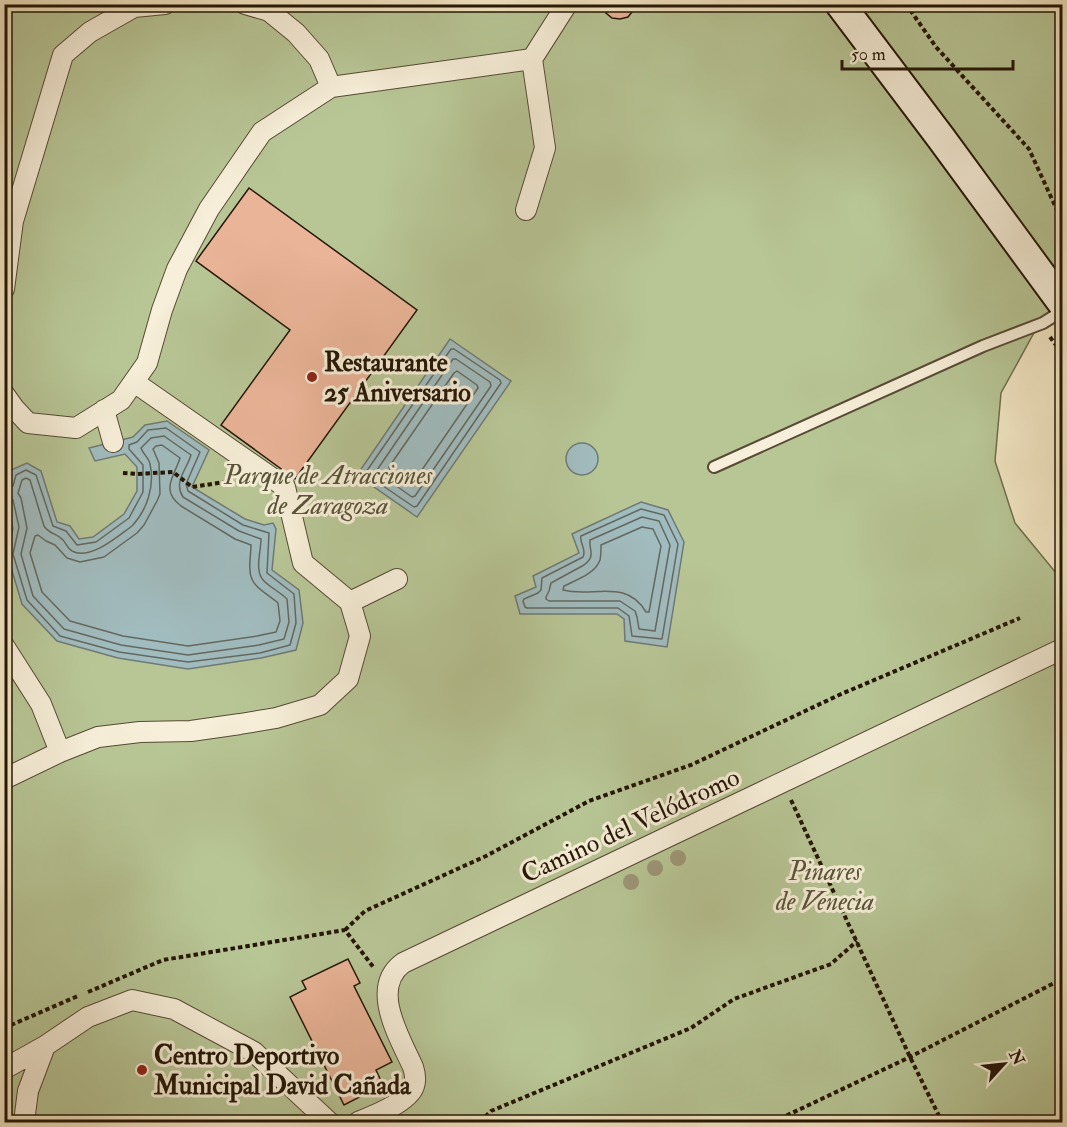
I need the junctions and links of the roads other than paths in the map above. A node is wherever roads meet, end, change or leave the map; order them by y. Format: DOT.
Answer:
graph roads {
  1 [pos="165,4"];
  2 [pos="245,4"];
  3 [pos="567,4"];
  4 [pos="840,4"];
  5 [pos="532,59"];
  6 [pos="331,87"];
  7 [pos="526,210"];
  8 [pos="4,289"];
  9 [pos="1062,303"];
  10 [pos="1062,311"];
  11 [pos="134,382"];
  12 [pos="8,407"];
  13 [pos="104,410"];
  14 [pos="113,442"];
  15 [pos="714,467"];
  16 [pos="397,579"];
  17 [pos="350,602"];
  18 [pos="4,646"];
  19 [pos="1062,649"];
  20 [pos="60,752"];
  21 [pos="4,779"];
  22 [pos="45,1046"];
  23 [pos="4,1069"];
  24 [pos="24,1122"];
  25 [pos="329,1122"];
  26 [pos="358,1122"];
  1 -- 8 [label="street"];
  2 -- 6 [label="street"];
  3 -- 5 [label="street"];
  4 -- 9 [label="street"];
  5 -- 6 [label="street"];
  5 -- 7 [label="street"];
  6 -- 11 [label="street"];
  10 -- 15 [label="lane"];
  11 -- 13 [label="street"];
  11 -- 17 [label="street"];
  12 -- 13 [label="street"];
  13 -- 14 [label="street"];
  16 -- 17 [label="street"];
  17 -- 20 [label="street"];
  18 -- 20 [label="street"];
  19 -- 26 [label="street, Camino del Velódromo"];
  20 -- 21 [label="street"];
  22 -- 23 [label="street"];
  22 -- 24 [label="street"];
  22 -- 25 [label="street"];
}
